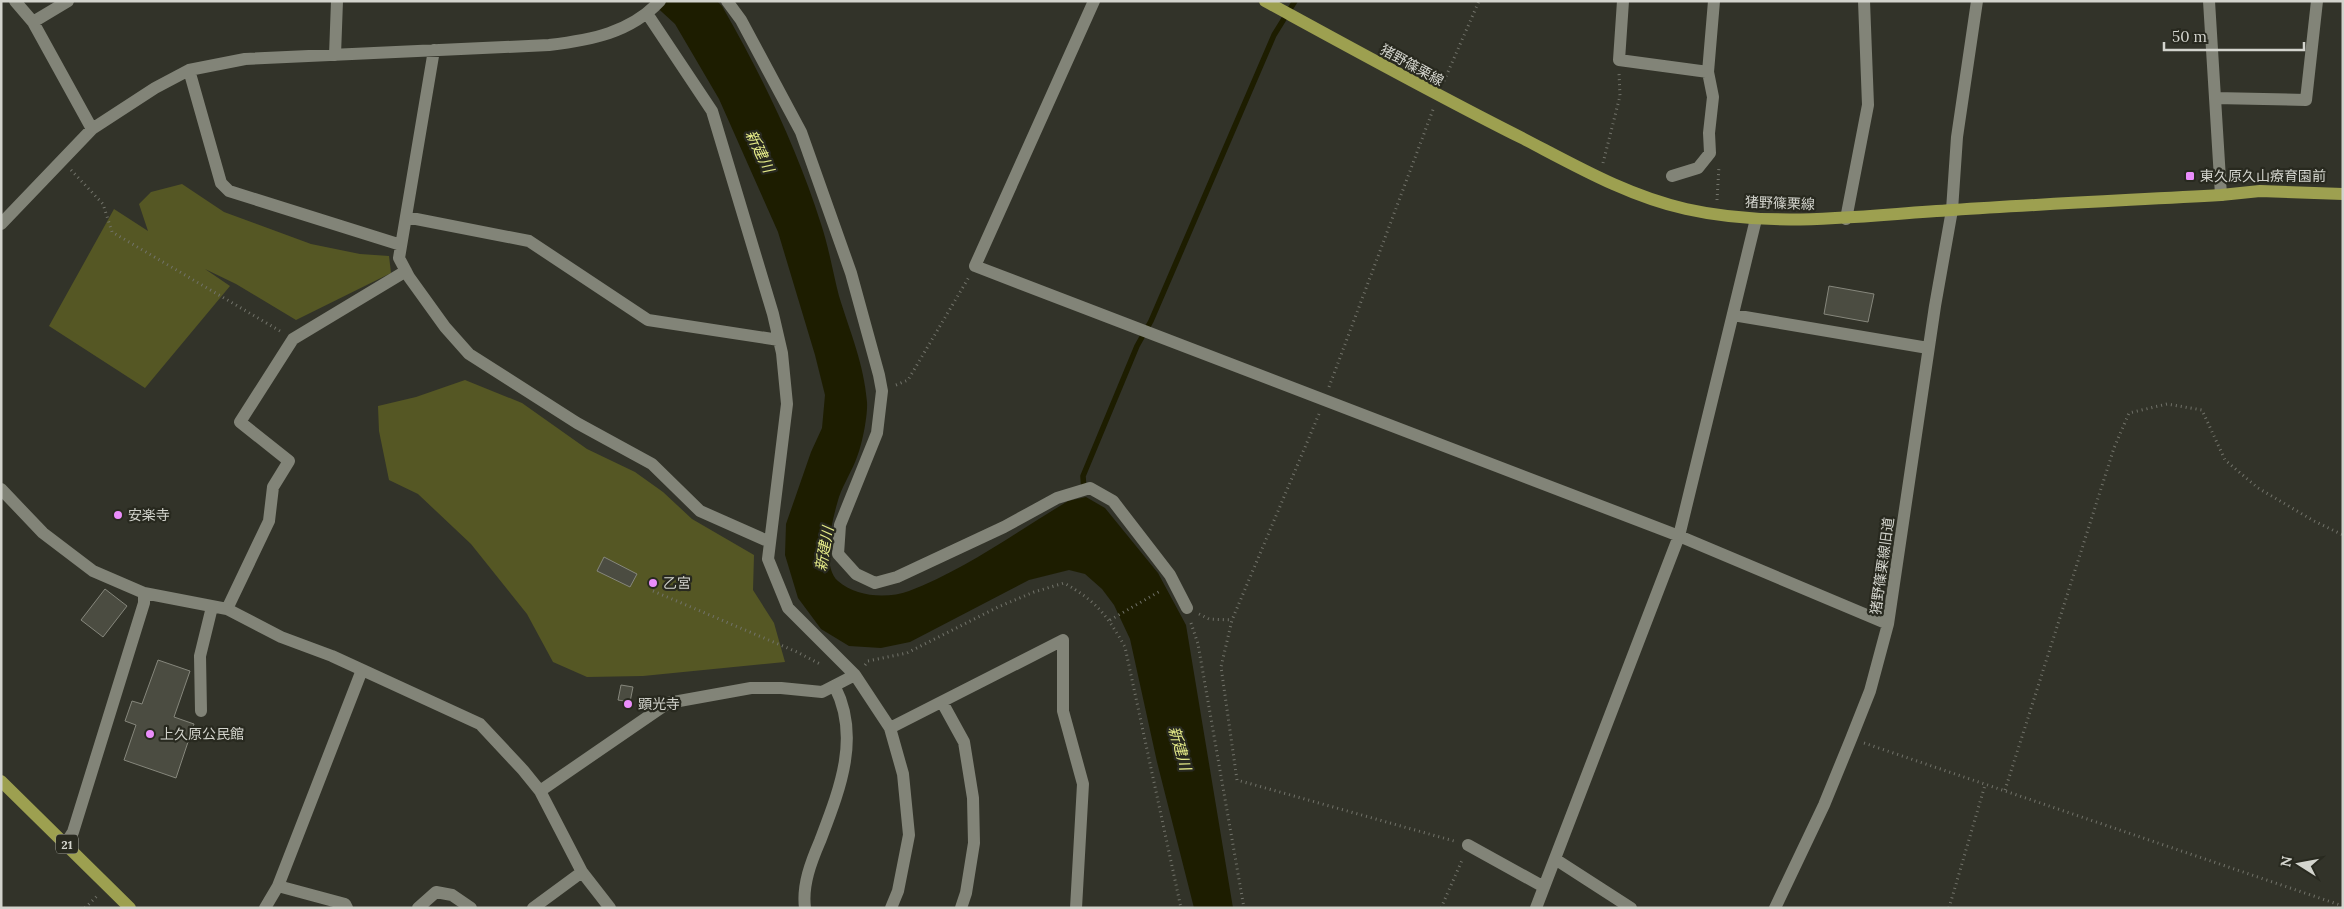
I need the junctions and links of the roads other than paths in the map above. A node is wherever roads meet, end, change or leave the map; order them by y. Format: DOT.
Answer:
graph roads {
  1 [pos="15,1"];
  2 [pos="68,1"];
  3 [pos="337,1"];
  4 [pos="660,1"];
  5 [pos="727,1"];
  6 [pos="1094,1"];
  7 [pos="1265,1"];
  8 [pos="1623,1"];
  9 [pos="1714,1"];
  10 [pos="1864,1"];
  11 [pos="1977,1"];
  12 [pos="2209,1"];
  13 [pos="2317,1"];
  14 [pos="1279,4"];
  15 [pos="648,15"];
  16 [pos="33,22"];
  17 [pos="434,50"];
  18 [pos="335,55"];
  19 [pos="189,70"];
  20 [pos="1708,72"];
  21 [pos="2215,98"];
  22 [pos="92,129"];
  23 [pos="1672,176"];
  24 [pos="2343,194"];
  25 [pos="2221,195"];
  26 [pos="1952,210"];
  27 [pos="406,217"];
  28 [pos="1756,219"];
  29 [pos="1846,219"];
  30 [pos="1,224"];
  31 [pos="401,245"];
  32 [pos="406,271"];
  33 [pos="1733,315"];
  34 [pos="779,340"];
  35 [pos="1928,348"];
  36 [pos="1,489"];
  37 [pos="1679,536"];
  38 [pos="770,542"];
  39 [pos="144,593"];
  40 [pos="212,607"];
  41 [pos="1187,608"];
  42 [pos="227,609"];
  43 [pos="1888,624"];
  44 [pos="362,670"];
  45 [pos="855,675"];
  46 [pos="835,687"];
  47 [pos="942,702"];
  48 [pos="201,711"];
  49 [pos="890,728"];
  50 [pos="1,781"];
  51 [pos="540,791"];
  52 [pos="66,843"];
  53 [pos="1468,845"];
  54 [pos="1555,859"];
  55 [pos="582,872"];
  56 [pos="278,886"];
  57 [pos="1544,887"];
  58 [pos="130,908"];
  59 [pos="265,908"];
  60 [pos="347,908"];
  61 [pos="418,908"];
  62 [pos="471,908"];
  63 [pos="533,908"];
  64 [pos="610,908"];
  65 [pos="805,908"];
  66 [pos="891,908"];
  67 [pos="961,908"];
  68 [pos="1076,908"];
  69 [pos="1536,908"];
  70 [pos="1631,908"];
  71 [pos="1776,908"];
  1 -- 16 [label="street"];
  2 -- 16 [label="street"];
  3 -- 18 [label="street"];
  4 -- 15 [label="street"];
  5 -- 41 [label="street"];
  6 -- 37 [label="street"];
  7 -- 14 [label="main road, 猪野篠栗線"];
  8 -- 20 [label="street"];
  9 -- 20 [label="street"];
  10 -- 29 [label="street"];
  11 -- 26 [label="street, 猪野篠栗線旧道"];
  12 -- 21 [label="street"];
  13 -- 21 [label="street"];
  14 -- 28 [label="main road, 猪野篠栗線"];
  15 -- 17 [label="street"];
  15 -- 34 [label="street"];
  16 -- 22 [label="street"];
  17 -- 18 [label="street"];
  17 -- 27 [label="street"];
  18 -- 19 [label="street"];
  19 -- 22 [label="street"];
  19 -- 31 [label="street"];
  20 -- 23 [label="street"];
  21 -- 25 [label="street"];
  22 -- 30 [label="street"];
  24 -- 25 [label="main road, 猪野篠栗線"];
  25 -- 26 [label="main road, 猪野篠栗線"];
  26 -- 29 [label="main road, 猪野篠栗線"];
  26 -- 35 [label="street, 猪野篠栗線旧道"];
  27 -- 31 [label="street"];
  27 -- 34 [label="street"];
  28 -- 29 [label="main road, 猪野篠栗線"];
  28 -- 33 [label="street"];
  31 -- 32 [label="street"];
  32 -- 38 [label="street"];
  32 -- 42 [label="street"];
  33 -- 35 [label="street"];
  33 -- 37 [label="street"];
  34 -- 38 [label="street"];
  35 -- 43 [label="street, 猪野篠栗線旧道"];
  36 -- 39 [label="street"];
  37 -- 43 [label="street"];
  37 -- 54 [label="street"];
  38 -- 45 [label="street"];
  39 -- 40 [label="street"];
  39 -- 52 [label="street"];
  40 -- 42 [label="street"];
  40 -- 48 [label="street"];
  42 -- 44 [label="street"];
  43 -- 71 [label="street, 猪野篠栗線旧道"];
  44 -- 51 [label="street"];
  44 -- 56 [label="street"];
  45 -- 46 [label="street"];
  45 -- 49 [label="street"];
  46 -- 51 [label="street"];
  46 -- 65 [label="street"];
  47 -- 49 [label="street"];
  47 -- 67 [label="street"];
  47 -- 68 [label="street"];
  49 -- 66 [label="street"];
  50 -- 52 [label="main road, 21"];
  51 -- 55 [label="street"];
  52 -- 58 [label="main road, 21"];
  53 -- 57 [label="street"];
  54 -- 57 [label="street"];
  54 -- 70 [label="street"];
  55 -- 63 [label="street"];
  55 -- 64 [label="street"];
  56 -- 59 [label="street"];
  56 -- 60 [label="street"];
  57 -- 69 [label="street"];
  61 -- 62 [label="street"];
}
